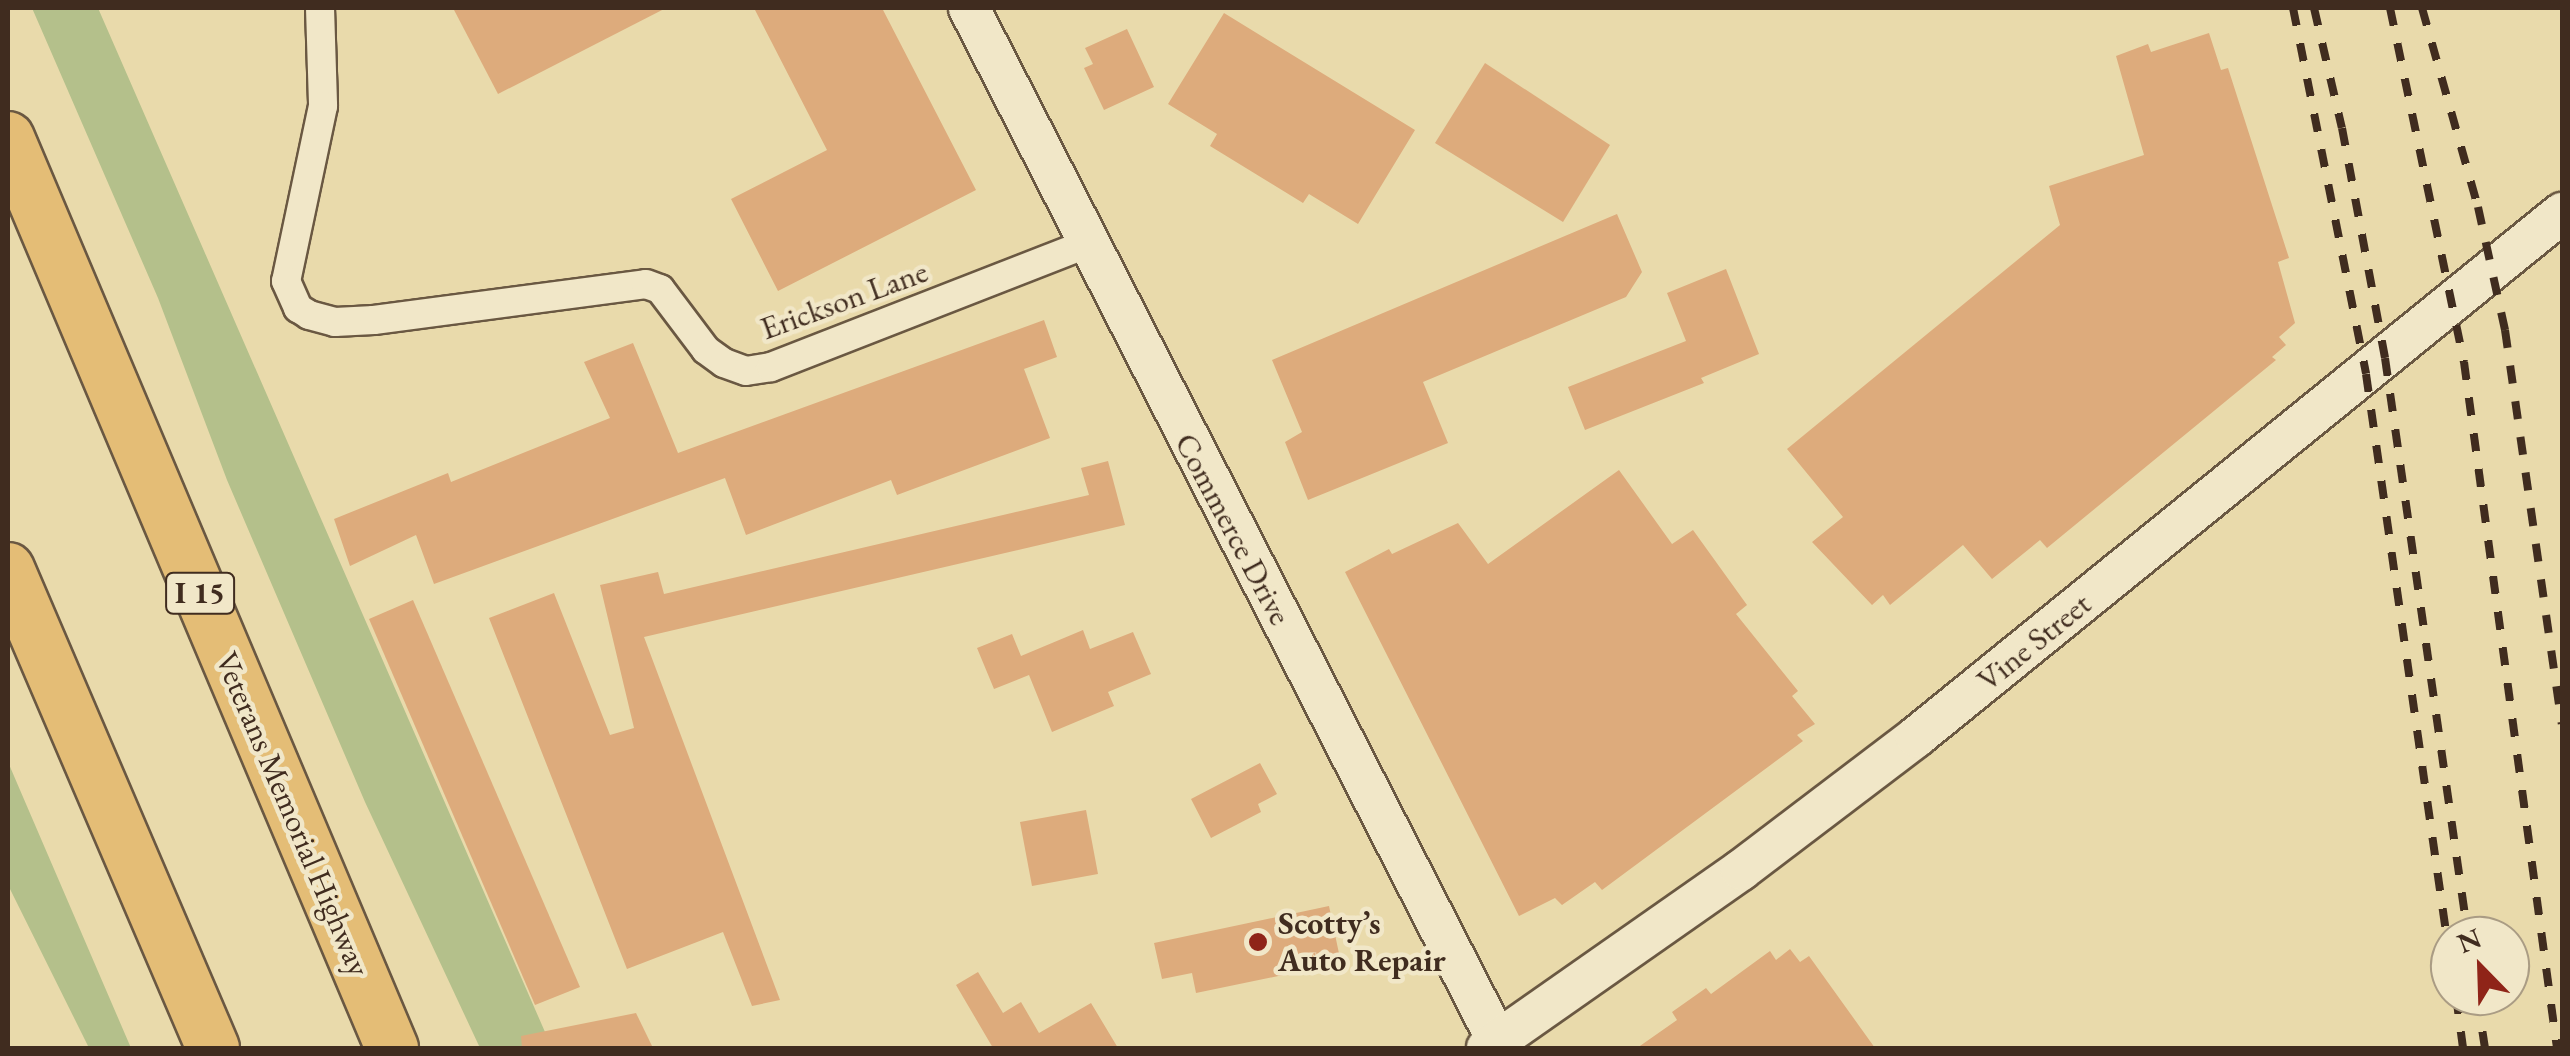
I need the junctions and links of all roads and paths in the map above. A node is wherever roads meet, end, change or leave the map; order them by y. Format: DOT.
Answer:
graph roads {
  1 [pos="320,8"];
  2 [pos="969,8"];
  3 [pos="8,138"];
  4 [pos="2562,213"];
  5 [pos="1088,244"];
  6 [pos="8,569"];
  7 [pos="1495,1046"];
  8 [pos="213,1048"];
  9 [pos="392,1048"];
  1 -- 5 [label="street, Erickson Lane"];
  2 -- 5 [label="street, Commerce Drive"];
  3 -- 9 [label="highway, Veterans Memorial Highway / I 15"];
  4 -- 7 [label="street, Vine Street"];
  5 -- 7 [label="street, Commerce Drive"];
  6 -- 8 [label="highway"];
}
